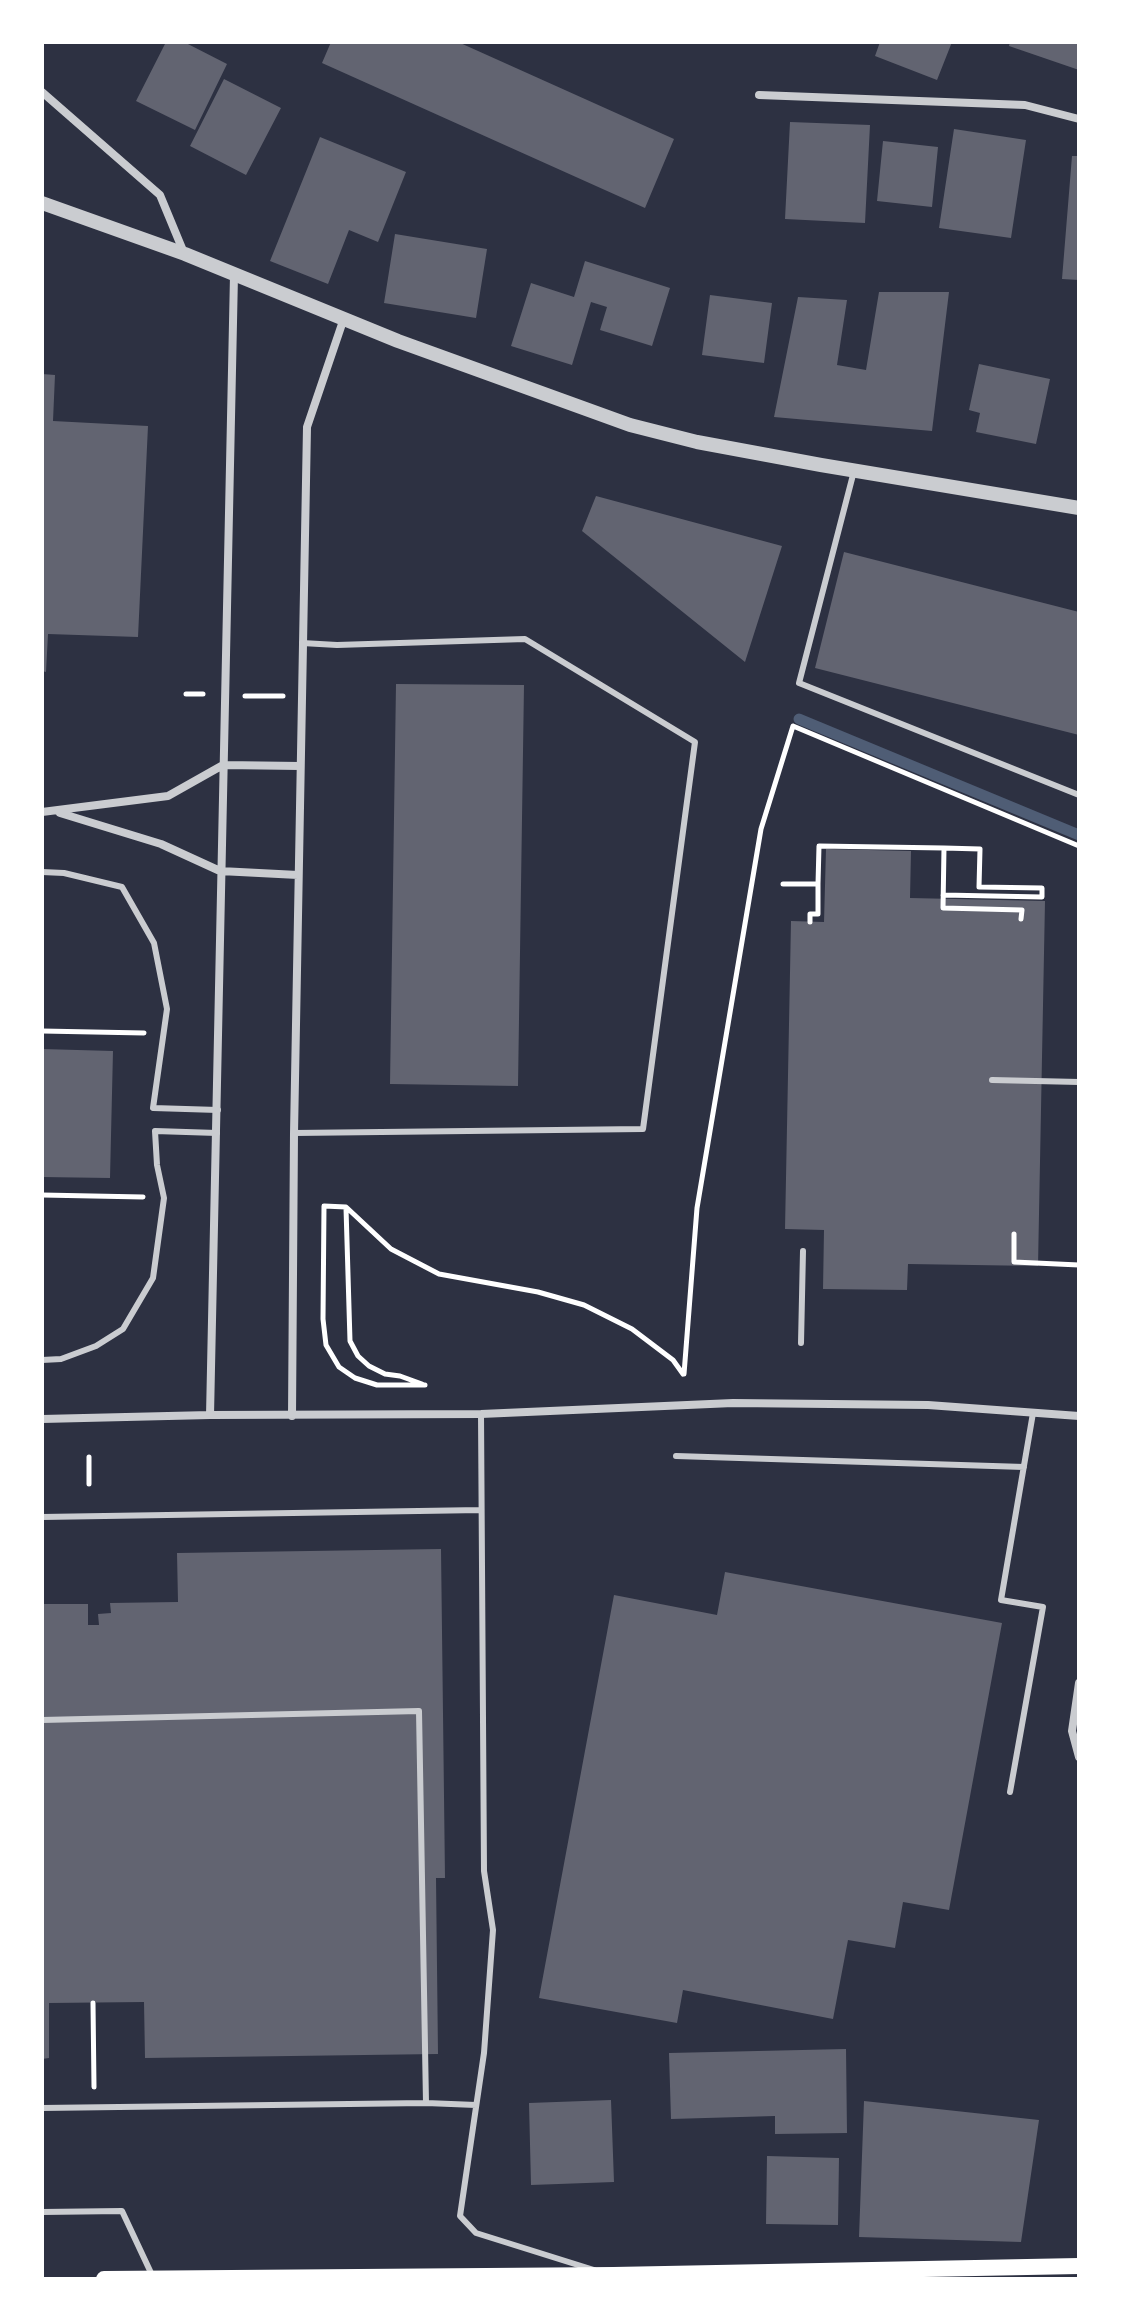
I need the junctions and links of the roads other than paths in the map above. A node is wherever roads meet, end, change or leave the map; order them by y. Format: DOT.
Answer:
graph roads {
  1 [pos="42,92"];
  2 [pos="759,95"];
  3 [pos="1079,119"];
  4 [pos="42,203"];
  5 [pos="185,254"];
  6 [pos="234,275"];
  7 [pos="344,318"];
  8 [pos="854,471"];
  9 [pos="1079,508"];
  10 [pos="302,643"];
  11 [pos="223,765"];
  12 [pos="300,766"];
  13 [pos="1079,795"];
  14 [pos="42,812"];
  15 [pos="55,812"];
  16 [pos="220,871"];
  17 [pos="42,872"];
  18 [pos="298,875"];
  19 [pos="992,1080"];
  20 [pos="1079,1082"];
  21 [pos="218,1110"];
  22 [pos="217,1133"];
  23 [pos="294,1133"];
  24 [pos="803,1251"];
  25 [pos="801,1343"];
  26 [pos="42,1360"];
  27 [pos="1033,1413"];
  28 [pos="481,1414"];
  29 [pos="210,1415"];
  30 [pos="292,1416"];
  31 [pos="1079,1416"];
  32 [pos="42,1419"];
  33 [pos="676,1456"];
  34 [pos="1024,1467"];
  35 [pos="481,1510"];
  36 [pos="42,1517"];
  37 [pos="1079,1683"];
  38 [pos="42,1720"];
  39 [pos="1079,1757"];
  40 [pos="1010,1792"];
  41 [pos="426,2103"];
  42 [pos="476,2105"];
  43 [pos="42,2108"];
  44 [pos="42,2212"];
  45 [pos="1079,2266"];
  46 [pos="613,2275"];
  47 [pos="154,2278"];
  48 [pos="104,2279"];
  1 -- 5 [label="street"];
  2 -- 3 [label="street"];
  4 -- 5 [label="street"];
  5 -- 6 [label="street"];
  6 -- 7 [label="street"];
  6 -- 11 [label="street"];
  7 -- 8 [label="street"];
  7 -- 10 [label="street"];
  8 -- 9 [label="street"];
  8 -- 13 [label="lane"];
  10 -- 12 [label="street"];
  10 -- 23 [label="lane"];
  11 -- 12 [label="street"];
  11 -- 15 [label="street"];
  11 -- 16 [label="street"];
  12 -- 18 [label="street"];
  14 -- 15 [label="street"];
  15 -- 16 [label="street"];
  16 -- 18 [label="street"];
  16 -- 21 [label="street"];
  17 -- 21 [label="lane"];
  18 -- 23 [label="street"];
  19 -- 20 [label="lane"];
  21 -- 22 [label="street"];
  22 -- 26 [label="lane"];
  22 -- 29 [label="street"];
  23 -- 30 [label="street"];
  24 -- 25 [label="lane"];
  27 -- 28 [label="street"];
  27 -- 31 [label="street"];
  27 -- 34 [label="lane"];
  28 -- 30 [label="street"];
  28 -- 35 [label="lane"];
  29 -- 30 [label="street"];
  29 -- 32 [label="street"];
  33 -- 34 [label="lane"];
  34 -- 40 [label="lane"];
  35 -- 36 [label="lane"];
  35 -- 42 [label="lane"];
  37 -- 39 [label="street"];
  38 -- 41 [label="lane"];
  41 -- 42 [label="lane"];
  41 -- 43 [label="lane"];
  42 -- 46 [label="lane"];
  44 -- 47 [label="lane"];
  45 -- 46 [label="main road"];
  46 -- 47 [label="main road"];
  47 -- 48 [label="main road"];
}
